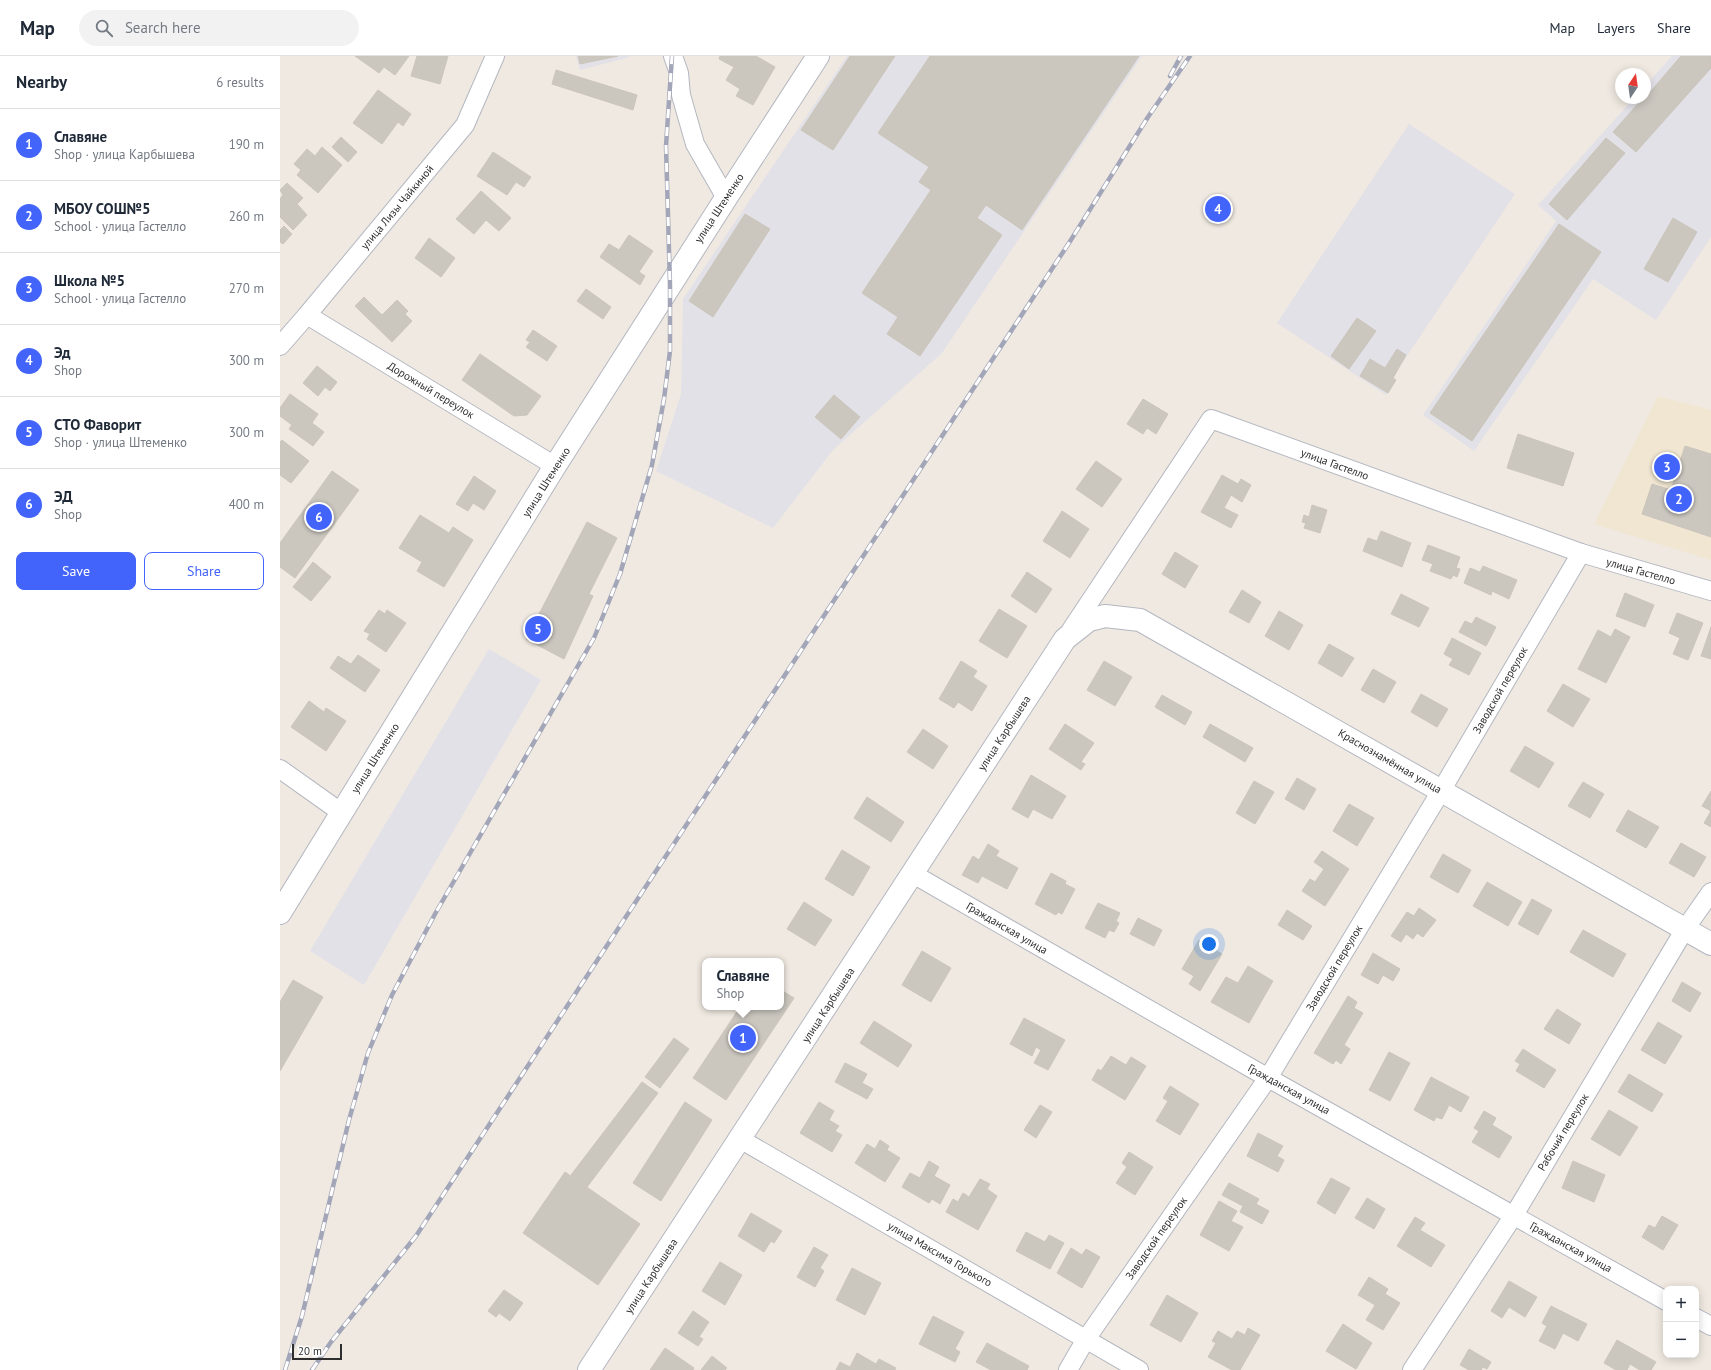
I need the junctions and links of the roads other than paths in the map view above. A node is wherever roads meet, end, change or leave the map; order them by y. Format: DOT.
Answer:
graph roads {
  1 [pos="495,56"];
  2 [pos="674,56"];
  3 [pos="818,56"];
  4 [pos="726,198"];
  5 [pos="307,315"];
  6 [pos="280,346"];
  7 [pos="555,466"];
  8 [pos="1581,553"];
  9 [pos="1711,591"];
  10 [pos="1065,639"];
  11 [pos="280,769"];
  12 [pos="1441,790"];
  13 [pos="342,813"];
  14 [pos="913,874"];
  15 [pos="1711,892"];
  16 [pos="280,913"];
  17 [pos="1685,929"];
  18 [pos="1711,944"];
  19 [pos="1268,1078"];
  20 [pos="740,1139"];
  21 [pos="1514,1215"];
  22 [pos="1663,1299"];
  23 [pos="1699,1320"];
  24 [pos="1711,1326"];
  25 [pos="1086,1339"];
  26 [pos="589,1370"];
  27 [pos="1068,1370"];
  28 [pos="1139,1370"];
  29 [pos="1412,1370"];
  1 -- 5 [label="street, улица Лизы Чайкиной"];
  2 -- 4 [label="street"];
  3 -- 4 [label="main road, улица Штеменко"];
  4 -- 7 [label="main road, улица Штеменко"];
  5 -- 6 [label="street, улица Лизы Чайкиной"];
  5 -- 7 [label="street, Дорожный переулок"];
  7 -- 13 [label="main road, улица Штеменко"];
  8 -- 9 [label="street, улица Гастелло"];
  8 -- 10 [label="street, улица Гастелло"];
  8 -- 12 [label="street, Заводской переулок"];
  10 -- 12 [label="main road, Краснознамённая улица"];
  10 -- 14 [label="main road, улица Карбышева"];
  11 -- 13 [label="street"];
  12 -- 17 [label="main road, Краснознамённая улица"];
  12 -- 19 [label="street, Заводской переулок"];
  13 -- 16 [label="main road, улица Штеменко"];
  14 -- 19 [label="street, Гражданская улица"];
  14 -- 20 [label="main road, улица Карбышева"];
  15 -- 17 [label="street, Рабочий переулок"];
  17 -- 18 [label="main road, Краснознамённая улица"];
  17 -- 21 [label="street, Рабочий переулок"];
  19 -- 21 [label="street, Гражданская улица"];
  19 -- 25 [label="street, Заводской переулок"];
  20 -- 25 [label="street, улица Максима Горького"];
  20 -- 26 [label="main road, улица Карбышева"];
  21 -- 22 [label="street, Гражданская улица"];
  21 -- 29 [label="street, Рабочий переулок"];
  23 -- 24 [label="street"];
  25 -- 27 [label="street, Заводской переулок"];
  25 -- 28 [label="street, улица Максима Горького"];
}
